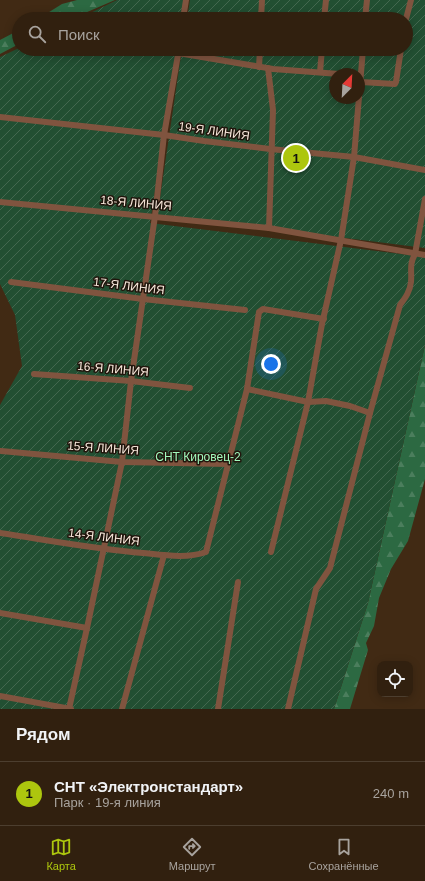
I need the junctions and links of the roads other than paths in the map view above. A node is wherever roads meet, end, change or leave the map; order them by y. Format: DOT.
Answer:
graph roads {
  1 [pos="186,0"];
  2 [pos="262,0"];
  3 [pos="326,0"];
  4 [pos="367,0"];
  5 [pos="411,0"];
  6 [pos="184,12"];
  7 [pos="261,12"];
  8 [pos="325,12"];
  9 [pos="366,12"];
  10 [pos="408,12"];
  11 [pos="177,56"];
  12 [pos="203,56"];
  13 [pos="260,56"];
  14 [pos="321,56"];
  15 [pos="362,56"];
  16 [pos="400,56"];
  17 [pos="259,67"];
  18 [pos="268,68"];
  19 [pos="361,68"];
  20 [pos="320,72"];
  21 [pos="329,73"];
  22 [pos="365,80"];
  23 [pos="358,104"];
  24 [pos="0,118"];
  25 [pos="164,135"];
  26 [pos="272,149"];
  27 [pos="354,157"];
  28 [pos="425,170"];
  29 [pos="425,199"];
  30 [pos="0,202"];
  31 [pos="155,216"];
  32 [pos="269,228"];
  33 [pos="341,240"];
  34 [pos="414,254"];
  35 [pos="425,255"];
  36 [pos="11,282"];
  37 [pos="143,299"];
  38 [pos="246,310"];
  39 [pos="324,319"];
  40 [pos="34,374"];
  41 [pos="131,381"];
  42 [pos="190,388"];
  43 [pos="247,389"];
  44 [pos="308,402"];
  45 [pos="370,413"];
  46 [pos="1,451"];
  47 [pos="122,462"];
  48 [pos="228,464"];
  49 [pos="0,533"];
  50 [pos="103,550"];
  51 [pos="271,552"];
  52 [pos="164,555"];
  53 [pos="238,582"];
  54 [pos="0,613"];
  55 [pos="87,628"];
  56 [pos="0,696"];
  57 [pos="70,709"];
  58 [pos="122,709"];
  59 [pos="218,709"];
  60 [pos="288,709"];
  1 -- 6 [label="street"];
  2 -- 7 [label="street"];
  3 -- 8 [label="street"];
  4 -- 9 [label="street"];
  5 -- 10 [label="street"];
  11 -- 25 [label="street"];
  12 -- 17 [label="street"];
  13 -- 17 [label="street"];
  14 -- 20 [label="street"];
  15 -- 19 [label="street"];
  16 -- 22 [label="street"];
  17 -- 18 [label="street"];
  18 -- 20 [label="street"];
  18 -- 26 [label="street"];
  20 -- 21 [label="street"];
  23 -- 27 [label="street"];
  24 -- 25 [label="street, 19-Я ЛИНИЯ"];
  25 -- 26 [label="street, 19-Я ЛИНИЯ"];
  25 -- 31 [label="street"];
  26 -- 27 [label="street, 19-Я ЛИНИЯ"];
  26 -- 32 [label="street"];
  27 -- 28 [label="street, 19-Я ЛИНИЯ"];
  27 -- 33 [label="street"];
  29 -- 34 [label="street"];
  30 -- 31 [label="street, 18-Я ЛИНИЯ"];
  31 -- 32 [label="street, 18-Я ЛИНИЯ"];
  31 -- 37 [label="street"];
  32 -- 33 [label="street, 18-Я ЛИНИЯ"];
  33 -- 34 [label="street, 18-Я ЛИНИЯ"];
  33 -- 39 [label="street"];
  34 -- 35 [label="street, 18-Я ЛИНИЯ"];
  34 -- 45 [label="street"];
  36 -- 37 [label="street, 17-Я ЛИНИЯ"];
  37 -- 38 [label="street, 17-Я ЛИНИЯ"];
  37 -- 41 [label="street"];
  39 -- 43 [label="street"];
  39 -- 44 [label="street"];
  40 -- 41 [label="street, 16-Я ЛИНИЯ"];
  41 -- 42 [label="street, 16-Я ЛИНИЯ"];
  41 -- 47 [label="street"];
  43 -- 44 [label="street"];
  43 -- 48 [label="street"];
  44 -- 45 [label="street"];
  44 -- 51 [label="street"];
  45 -- 60 [label="street"];
  46 -- 47 [label="street, 15-Я ЛИНИЯ"];
  47 -- 48 [label="street, 15-Я ЛИНИЯ"];
  47 -- 50 [label="street"];
  48 -- 52 [label="street, 14-Я ЛИНИЯ"];
  49 -- 50 [label="street, 14-Я ЛИНИЯ"];
  50 -- 52 [label="street, 14-Я ЛИНИЯ"];
  50 -- 55 [label="street"];
  52 -- 58 [label="street"];
  53 -- 59 [label="street"];
  54 -- 55 [label="street"];
  55 -- 57 [label="street"];
  56 -- 57 [label="street"];
}
